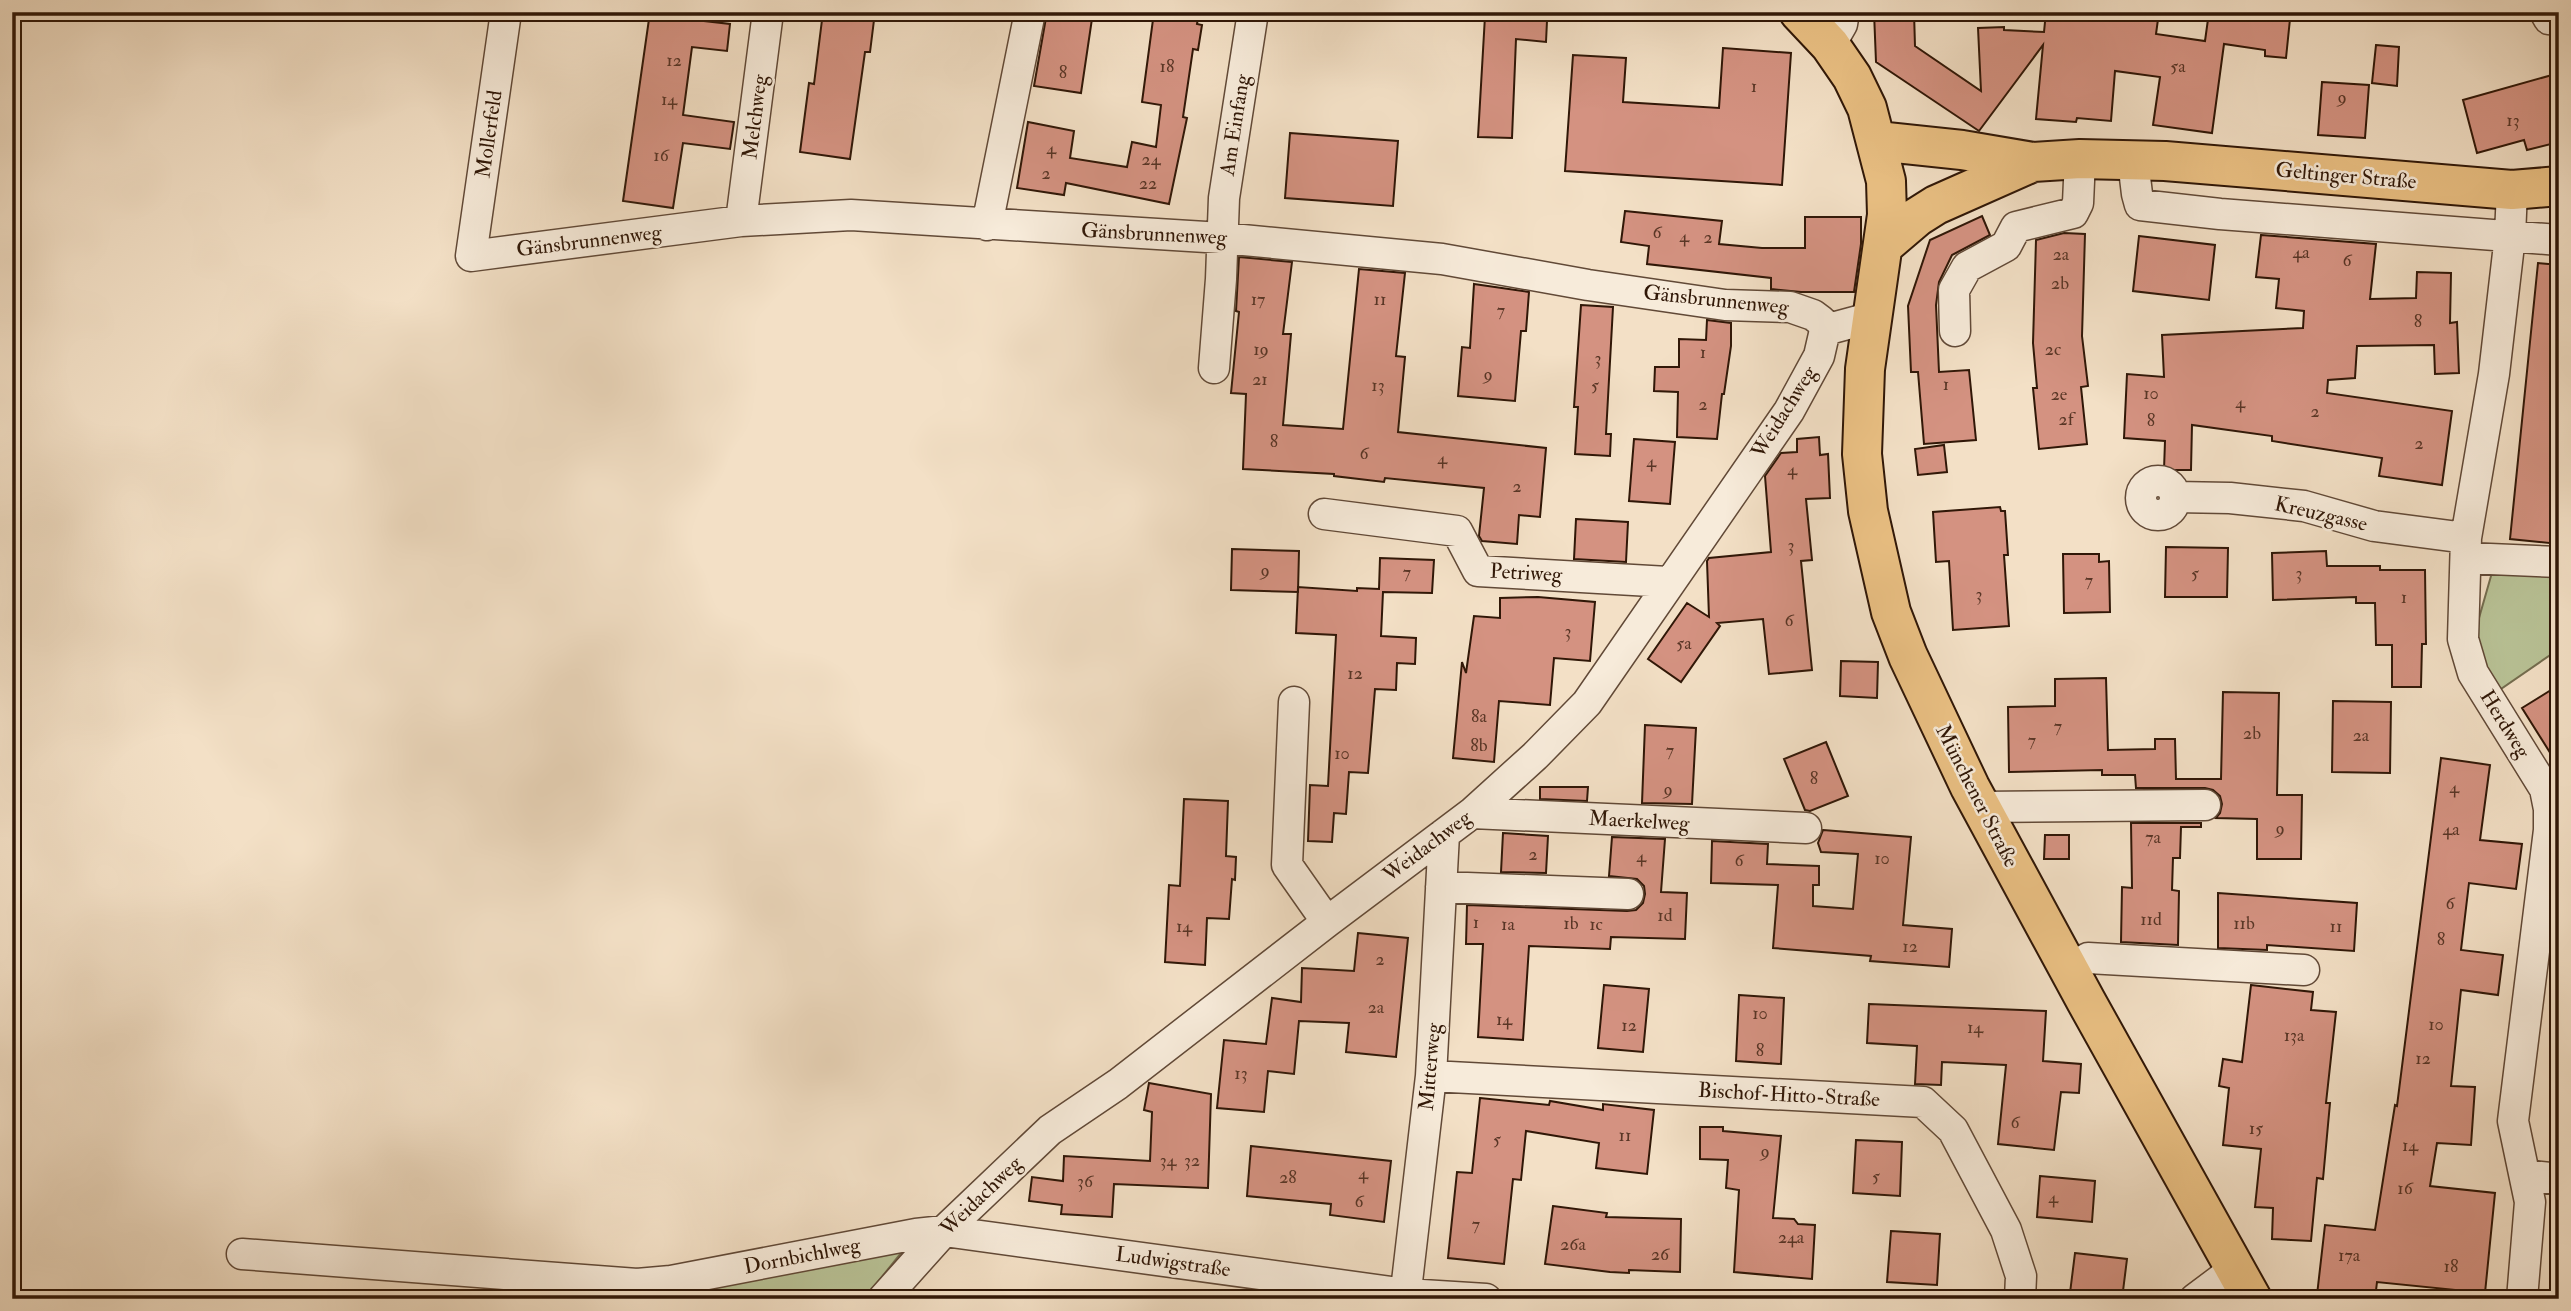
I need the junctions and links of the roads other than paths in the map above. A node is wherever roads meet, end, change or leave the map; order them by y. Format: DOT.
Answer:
graph roads {
  1 [pos="506,12"];
  2 [pos="768,12"];
  3 [pos="1030,12"];
  4 [pos="1253,12"];
  5 [pos="1799,12"];
  6 [pos="2545,12"];
  7 [pos="2559,20"];
  8 [pos="1837,29"];
  9 [pos="1877,141"];
  10 [pos="2080,159"];
  11 [pos="2133,161"];
  12 [pos="2033,162"];
  13 [pos="2559,186"];
  14 [pos="2512,190"];
  15 [pos="741,221"];
  16 [pos="988,225"];
  17 [pos="2510,236"];
  18 [pos="1222,238"];
  19 [pos="2559,240"];
  20 [pos="1883,246"];
  21 [pos="471,256"];
  22 [pos="1873,317"];
  23 [pos="1825,330"];
  24 [pos="1955,331"];
  25 [pos="1214,368"];
  26 [pos="2175,497"];
  27 [pos="1324,514"];
  28 [pos="2466,548"];
  29 [pos="2559,562"];
  30 [pos="1668,582"];
  31 [pos="1294,702"];
  32 [pos="2088,785"];
  33 [pos="1976,797"];
  34 [pos="2205,805"];
  35 [pos="1472,813"];
  36 [pos="1806,828"];
  37 [pos="2554,831"];
  38 [pos="1444,834"];
  39 [pos="1441,887"];
  40 [pos="1628,894"];
  41 [pos="1326,922"];
  42 [pos="2068,970"];
  43 [pos="2304,970"];
  44 [pos="1431,1076"];
  45 [pos="2525,1175"];
  46 [pos="2559,1179"];
  47 [pos="944,1231"];
  48 [pos="242,1254"];
  49 [pos="2244,1284"];
  50 [pos="1405,1296"];
  51 [pos="883,1299"];
  52 [pos="1486,1299"];
  53 [pos="2020,1299"];
  54 [pos="2196,1299"];
  55 [pos="2522,1299"];
  1 -- 21 [label="street, Mollerfeld"];
  2 -- 15 [label="street, Melchweg"];
  3 -- 16 [label="street"];
  4 -- 18 [label="street, Am Einfang"];
  5 -- 8 [label="main road, Münchener Straße"];
  6 -- 7 [label="street"];
  8 -- 9 [label="main road, Münchener Straße"];
  9 -- 12 [label="main road, Geltinger Straße"];
  9 -- 20 [label="main road, Münchener Straße"];
  10 -- 11 [label="main road, Geltinger Straße"];
  10 -- 12 [label="main road, Geltinger Straße"];
  10 -- 24 [label="street"];
  11 -- 14 [label="main road, Geltinger Straße"];
  11 -- 17 [label="street"];
  12 -- 20 [label="main road, Geltinger Straße"];
  13 -- 14 [label="main road, Geltinger Straße"];
  14 -- 17 [label="street, Herdweg"];
  15 -- 16 [label="street, Gänsbrunnenweg"];
  15 -- 21 [label="street, Gänsbrunnenweg"];
  16 -- 18 [label="street, Gänsbrunnenweg"];
  17 -- 19 [label="street"];
  17 -- 28 [label="street, Herdweg"];
  18 -- 23 [label="street, Gänsbrunnenweg"];
  18 -- 25 [label="street, Am Einfang"];
  20 -- 22 [label="main road, Münchener Straße"];
  22 -- 23 [label="street"];
  22 -- 33 [label="main road, Münchener Straße"];
  23 -- 30 [label="street, Weidachweg"];
  26 -- 28 [label="street, Kreuzgasse"];
  27 -- 30 [label="street, Petriweg"];
  28 -- 29 [label="street, Kreuzgasse"];
  28 -- 37 [label="street, Herdweg"];
  30 -- 35 [label="street, Weidachweg"];
  31 -- 41 [label="street"];
  32 -- 33 [label="street"];
  33 -- 34 [label="street"];
  33 -- 42 [label="main road, Münchener Straße"];
  35 -- 36 [label="street, Maerkelweg"];
  35 -- 38 [label="street, Weidachweg"];
  37 -- 45 [label="street, Herdweg"];
  38 -- 39 [label="street, Mitterweg"];
  38 -- 41 [label="street, Weidachweg"];
  39 -- 40 [label="street"];
  39 -- 44 [label="street, Mitterweg"];
  41 -- 47 [label="street, Weidachweg"];
  42 -- 43 [label="street"];
  42 -- 49 [label="main road, Münchener Straße"];
  44 -- 50 [label="street, Mitterweg"];
  44 -- 53 [label="street, Bischof-Hitto-Straße"];
  45 -- 46 [label="street"];
  45 -- 55 [label="street, Herdweg"];
  47 -- 48 [label="street, Dornbichlweg"];
  47 -- 50 [label="street, Ludwigstraße"];
  47 -- 51 [label="street, Weidachweg"];
  49 -- 54 [label="street"];
  50 -- 52 [label="street, Ludwigstraße"];
}
